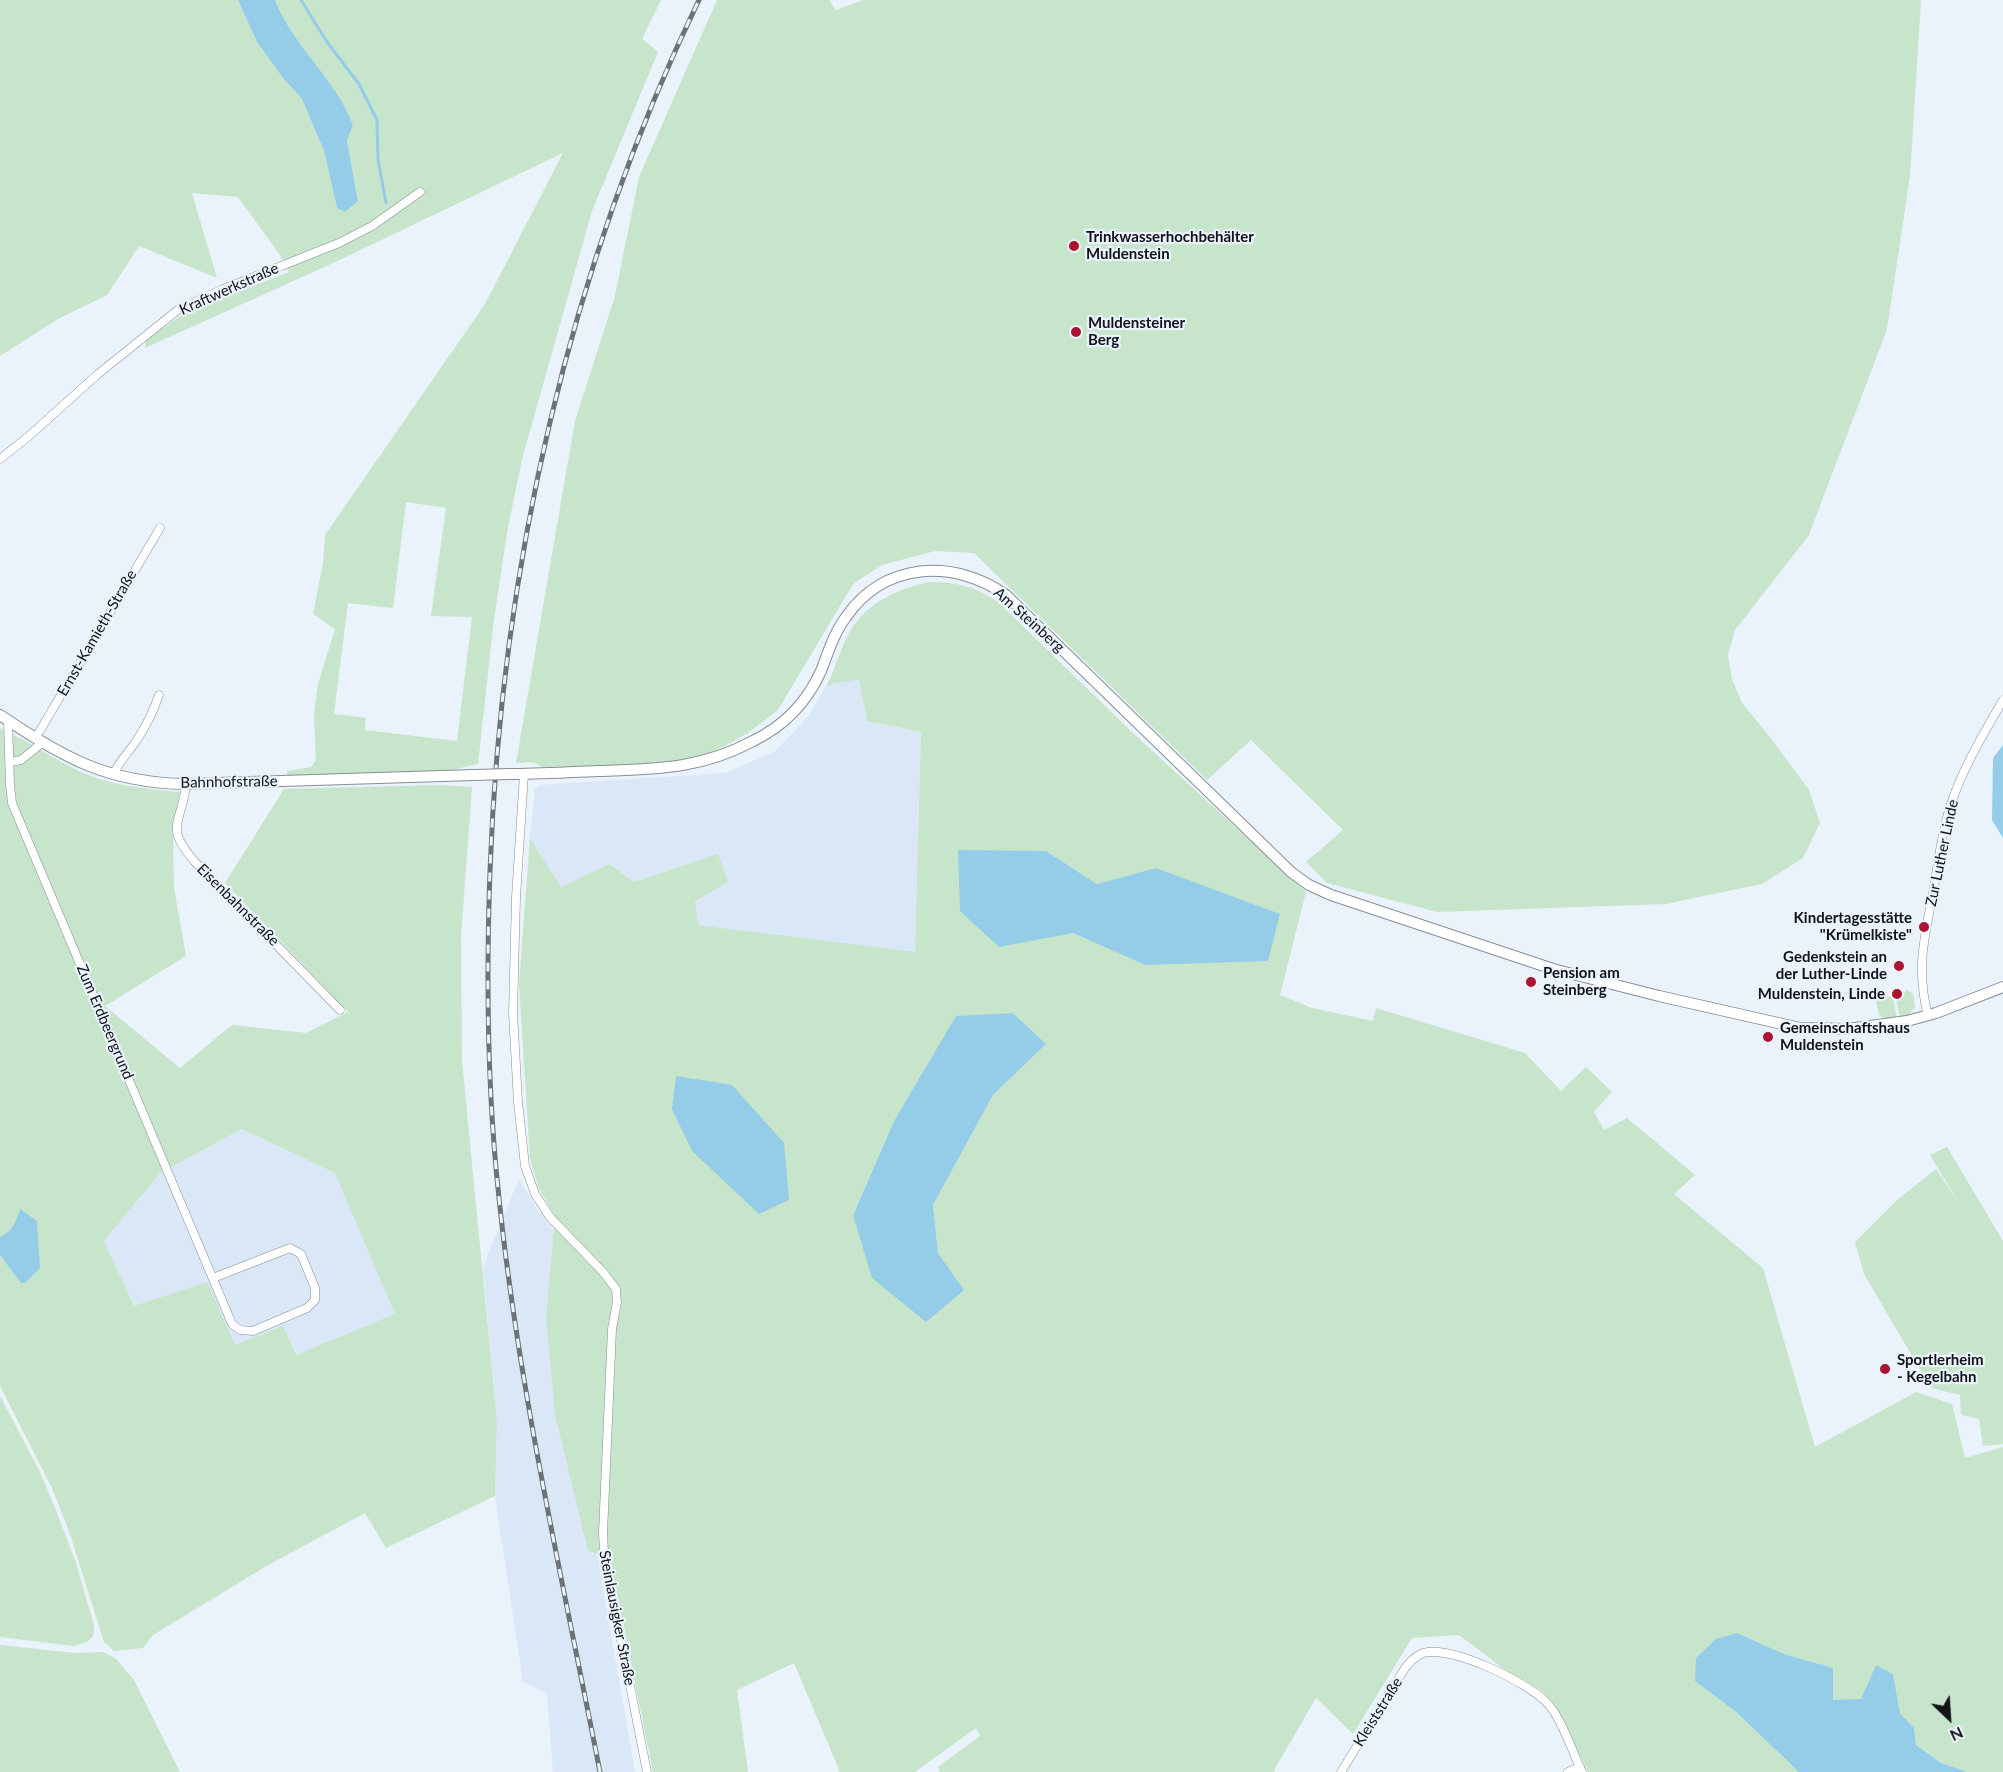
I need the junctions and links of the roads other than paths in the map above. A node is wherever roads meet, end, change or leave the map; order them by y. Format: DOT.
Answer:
graph roads {
  1 [pos="420,192"];
  2 [pos="0,459"];
  3 [pos="160,528"];
  4 [pos="159,696"];
  5 [pos="2003,700"];
  6 [pos="4,718"];
  7 [pos="38,741"];
  8 [pos="10,762"];
  9 [pos="509,774"];
  10 [pos="524,774"];
  11 [pos="113,776"];
  12 [pos="186,784"];
  13 [pos="2003,987"];
  14 [pos="340,1010"];
  15 [pos="1928,1016"];
  16 [pos="213,1278"];
  17 [pos="1581,1769"];
  18 [pos="647,1772"];
  19 [pos="1341,1772"];
  20 [pos="1568,1772"];
  1 -- 2 [label="street, Kraftwerkstraße"];
  3 -- 7 [label="street, Ernst-Kamieth-Straße"];
  4 -- 11 [label="street"];
  5 -- 15 [label="street, Zur Luther Linde"];
  6 -- 7 [label="main road, Bahnhofstraße"];
  6 -- 8 [label="street, Zum Erdbeergrund"];
  7 -- 8 [label="street"];
  7 -- 11 [label="main road, Bahnhofstraße"];
  8 -- 16 [label="street, Zum Erdbeergrund"];
  9 -- 10 [label="main road, Am Steinberg"];
  9 -- 12 [label="main road, Bahnhofstraße, bridge"];
  10 -- 15 [label="main road, Am Steinberg"];
  10 -- 18 [label="street, Steinlausigker Straße"];
  11 -- 12 [label="main road, Bahnhofstraße"];
  12 -- 14 [label="street, Eisenbahnstraße"];
  13 -- 15 [label="main road, Am Steinberg"];
  16 -- 16 [label="street, Zum Erdbeergrund"];
  17 -- 19 [label="street, Kleiststraße"];
  17 -- 20 [label="street"];
}
